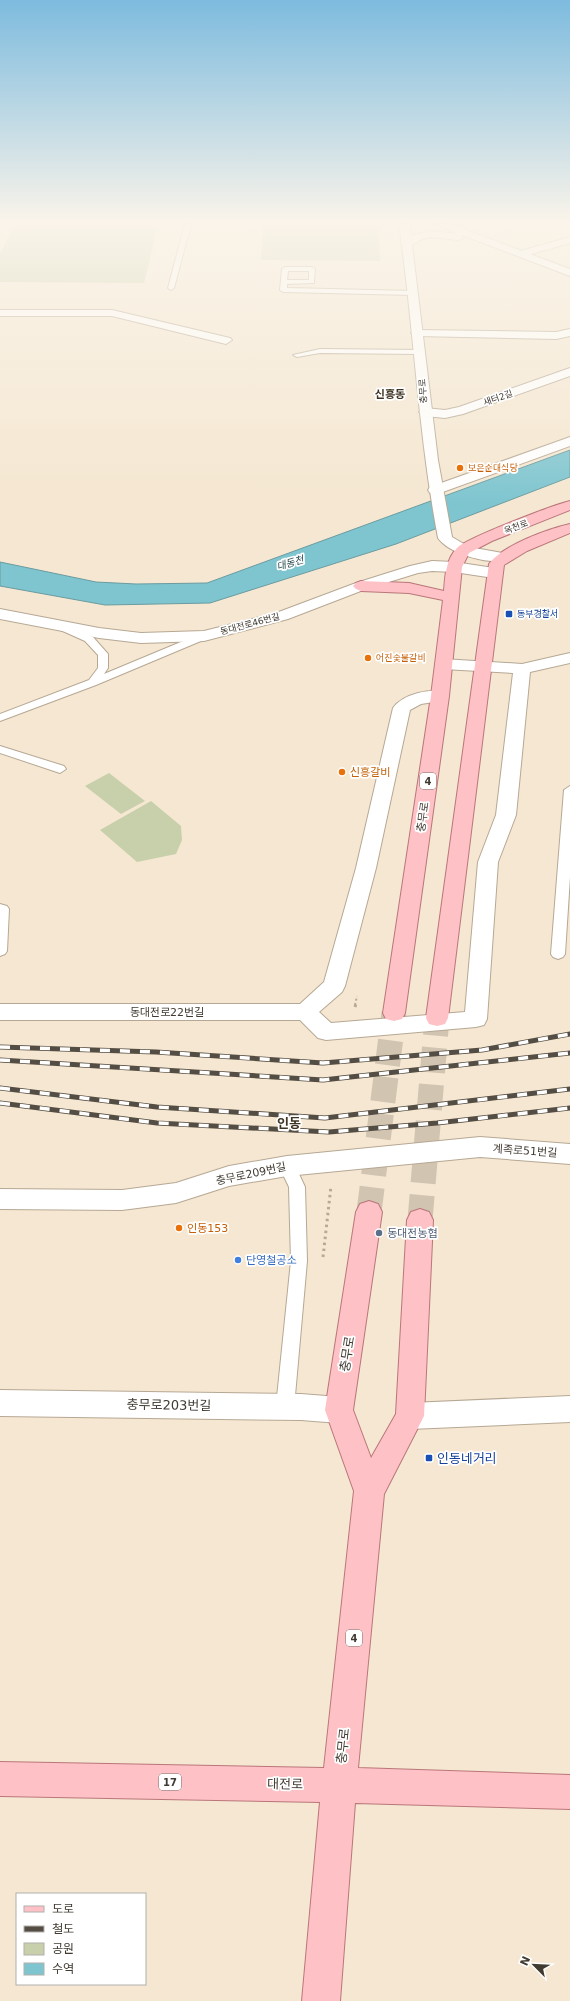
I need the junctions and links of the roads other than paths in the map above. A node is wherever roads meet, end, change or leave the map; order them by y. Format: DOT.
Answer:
graph roads {
  1 [pos="130,317"];
  2 [pos="415,317"];
  3 [pos="570,332"];
  4 [pos="417,333"];
  5 [pos="556,336"];
  6 [pos="226,340"];
  7 [pos="570,342"];
  8 [pos="421,352"];
  9 [pos="297,356"];
  10 [pos="570,372"];
  11 [pos="425,412"];
  12 [pos="570,441"];
  13 [pos="435,490"];
  14 [pos="570,505"];
  15 [pos="570,528"];
  16 [pos="464,550"];
  17 [pos="499,565"];
  18 [pos="454,567"];
  19 [pos="361,586"];
  20 [pos="452,597"];
  21 [pos="0,614"];
  22 [pos="59,626"];
  23 [pos="204,636"];
  24 [pos="570,658"];
  25 [pos="443,664"];
  26 [pos="484,667"];
  27 [pos="522,669"];
  28 [pos="91,683"];
  29 [pos="440,696"];
  30 [pos="0,718"];
  31 [pos="0,749"];
  32 [pos="60,769"];
  33 [pos="570,790"];
  34 [pos="569,808"];
  35 [pos="0,908"];
  36 [pos="563,946"];
  37 [pos="0,951"];
  38 [pos="0,1012"];
  39 [pos="305,1012"];
  40 [pos="394,1013"];
  41 [pos="437,1018"];
  42 [pos="480,1147"];
  43 [pos="570,1154"];
  44 [pos="286,1166"];
  45 [pos="0,1199"];
  46 [pos="369,1212"];
  47 [pos="420,1220"];
  48 [pos="0,1402"];
  49 [pos="284,1407"];
  50 [pos="570,1409"];
  51 [pos="339,1410"];
  52 [pos="410,1416"];
  53 [pos="369,1491"];
  54 [pos="0,1779"];
  55 [pos="339,1785"];
  56 [pos="570,1792"];
  57 [pos="321,2001"];
  1 -- 6 [label="street"];
  2 -- 4 [label="street, 충무로"];
  3 -- 5 [label="street"];
  4 -- 5 [label="street"];
  4 -- 8 [label="street, 충무로"];
  5 -- 7 [label="street"];
  8 -- 9 [label="lane"];
  8 -- 11 [label="street, 충무로"];
  10 -- 11 [label="street, 새터2길"];
  11 -- 13 [label="street, 충무로"];
  12 -- 13 [label="street"];
  13 -- 16 [label="street, 충무로"];
  14 -- 16 [label="main road, 옥천로"];
  15 -- 17 [label="main road"];
  16 -- 17 [label="street"];
  16 -- 18 [label="main road, 충무로 / 4"];
  17 -- 18 [label="street, 동대전로46번길"];
  17 -- 26 [label="main road"];
  18 -- 19 [label="street, 동대전로46번길"];
  18 -- 20 [label="main road, 충무로 / 4"];
  19 -- 20 [label="main road"];
  19 -- 23 [label="street, 동대전로46번길"];
  20 -- 25 [label="main road, 충무로 / 4"];
  21 -- 22 [label="street, 동대전로46번길"];
  22 -- 23 [label="street, 동대전로46번길"];
  22 -- 28 [label="lane"];
  23 -- 28 [label="lane"];
  24 -- 27 [label="street"];
  25 -- 26 [label="street"];
  25 -- 29 [label="main road, 충무로 / 4"];
  26 -- 27 [label="street"];
  26 -- 41 [label="main road"];
  27 -- 39 [label="street"];
  28 -- 30 [label="lane"];
  29 -- 39 [label="street"];
  29 -- 40 [label="main road, 충무로 / 4"];
  31 -- 32 [label="lane"];
  33 -- 34 [label="lane"];
  34 -- 36 [label="lane"];
  35 -- 37 [label="lane"];
  38 -- 39 [label="street, 동대전로22번길"];
  42 -- 43 [label="street, 계족로51번길"];
  42 -- 44 [label="street, 충무로209번길"];
  44 -- 45 [label="street, 충무로209번길"];
  44 -- 49 [label="lane"];
  46 -- 51 [label="main road, 충무로 / 4"];
  47 -- 52 [label="main road, 충무로 / 4"];
  48 -- 49 [label="street, 충무로203번길"];
  49 -- 51 [label="street, 충무로203번길"];
  50 -- 52 [label="street"];
  51 -- 53 [label="main road, 충무로 / 4"];
  52 -- 53 [label="main road, 충무로 / 4"];
  53 -- 55 [label="main road, 충무로 / 4"];
  54 -- 55 [label="main road, 대전로 / 17"];
  55 -- 56 [label="main road, 대전로 / 17"];
  55 -- 57 [label="main road, 충무로 / 4"];
}
